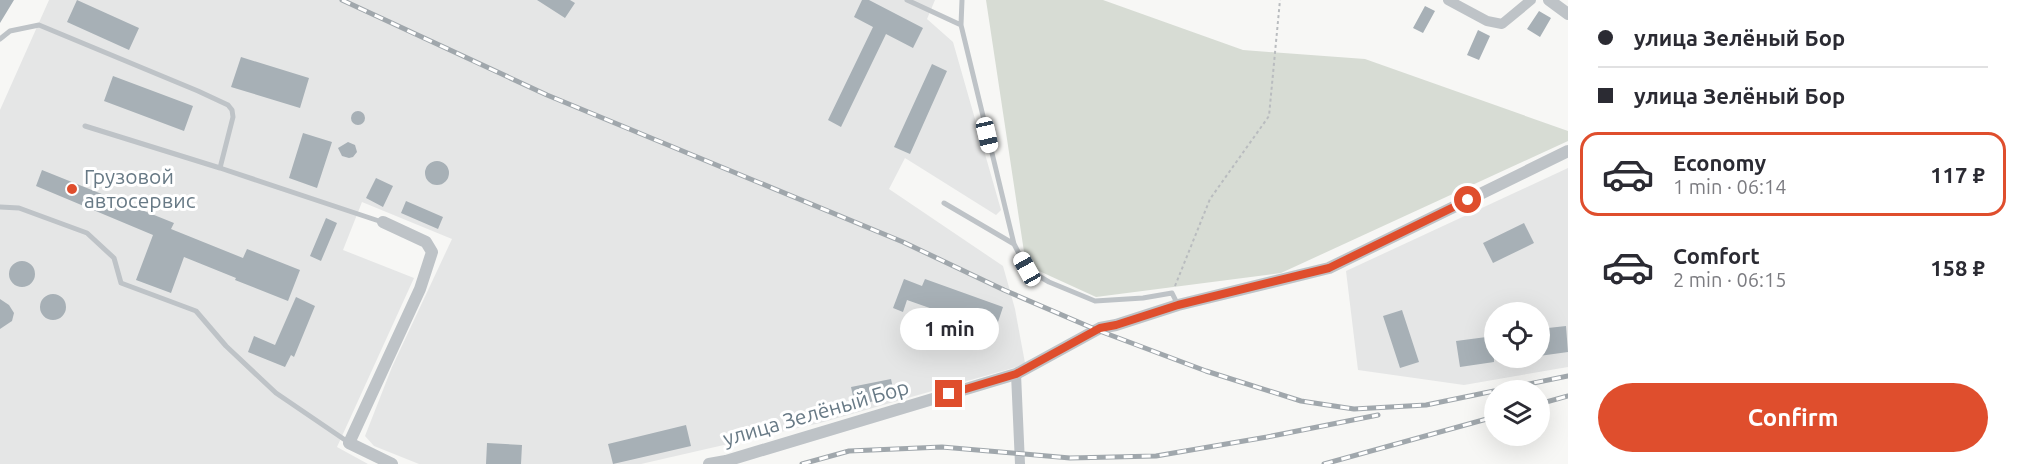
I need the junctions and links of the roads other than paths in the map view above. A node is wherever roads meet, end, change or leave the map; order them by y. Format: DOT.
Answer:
graph roads {
  1 [pos="907,0"];
  2 [pos="962,0"];
  3 [pos="1448,0"];
  4 [pos="1531,0"];
  5 [pos="1549,0"];
  6 [pos="1568,14"];
  7 [pos="961,25"];
  8 [pos="0,39"];
  9 [pos="85,126"];
  10 [pos="1568,151"];
  11 [pos="220,168"];
  12 [pos="944,203"];
  13 [pos="0,207"];
  14 [pos="383,222"];
  15 [pos="1014,244"];
  16 [pos="1178,305"];
  17 [pos="1016,374"];
  18 [pos="349,443"];
  19 [pos="392,464"];
  20 [pos="708,464"];
  21 [pos="1020,464"];
  1 -- 7 [label="lane"];
  2 -- 7 [label="lane"];
  3 -- 4 [label="street"];
  5 -- 6 [label="street"];
  7 -- 15 [label="lane"];
  8 -- 11 [label="lane"];
  9 -- 11 [label="lane"];
  10 -- 16 [label="street, улица Зелёный Бор"];
  11 -- 14 [label="lane"];
  12 -- 15 [label="lane"];
  13 -- 18 [label="lane"];
  14 -- 18 [label="street"];
  15 -- 16 [label="lane"];
  16 -- 17 [label="street, улица Зелёный Бор"];
  17 -- 20 [label="street, улица Зелёный Бор"];
  17 -- 21 [label="street"];
  18 -- 19 [label="street"];
}
